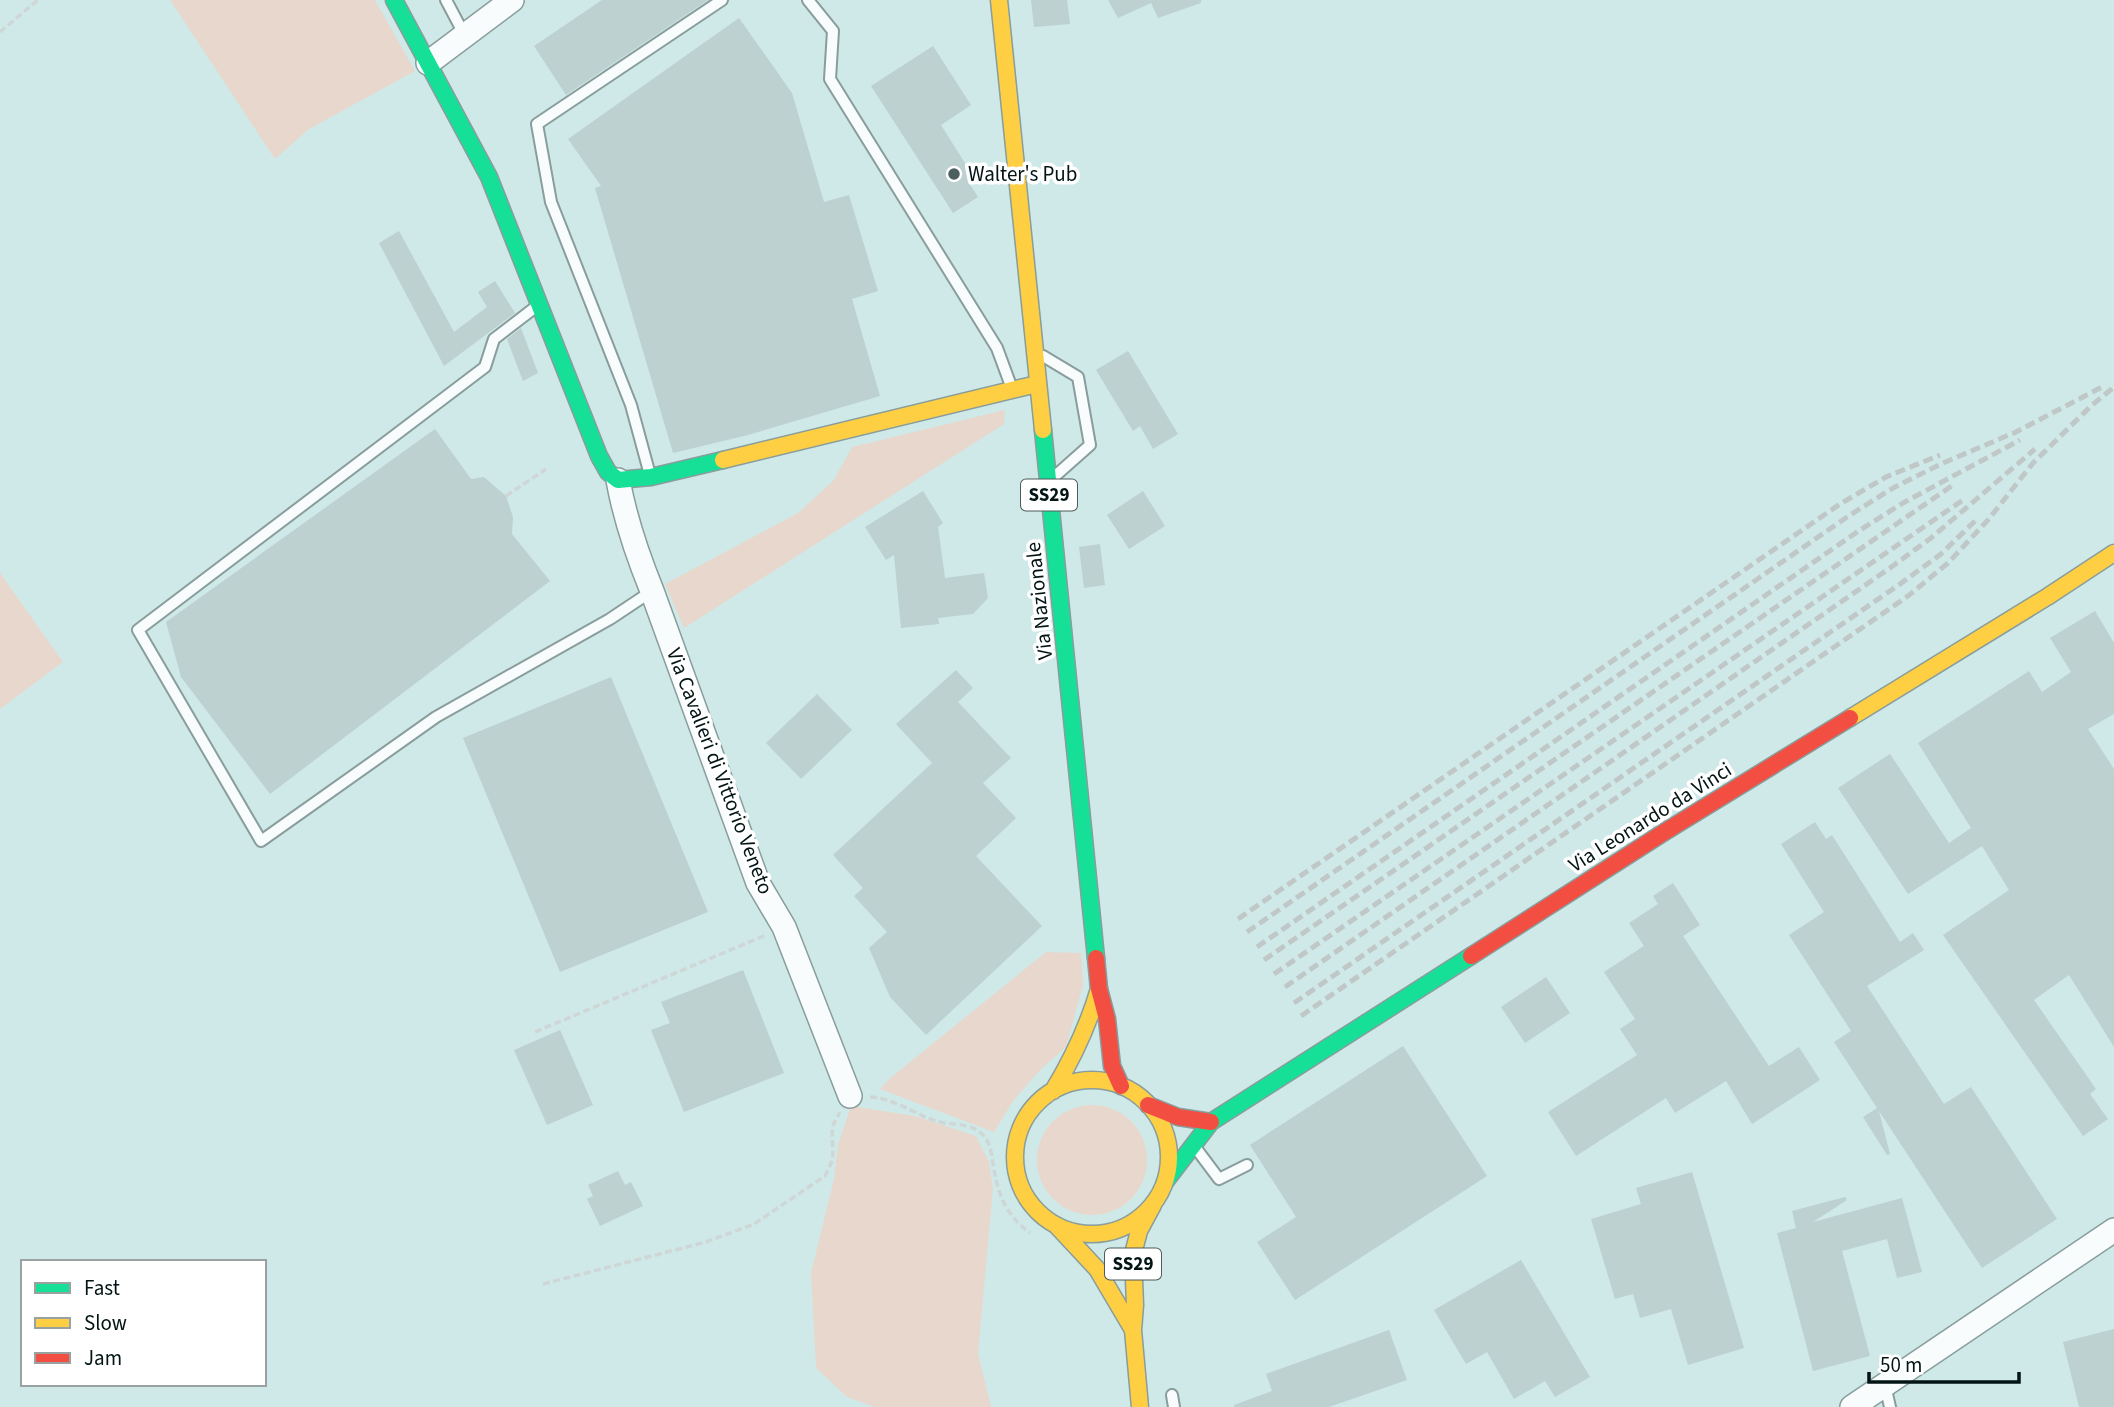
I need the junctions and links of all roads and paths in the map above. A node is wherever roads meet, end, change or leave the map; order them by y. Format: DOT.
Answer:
graph roads {
  1 [pos="38,0"];
  2 [pos="394,0"];
  3 [pos="446,0"];
  4 [pos="512,0"];
  5 [pos="722,0"];
  6 [pos="808,0"];
  7 [pos="999,0"];
  8 [pos="0,32"];
  9 [pos="465,36"];
  10 [pos="428,63"];
  11 [pos="539,305"];
  12 [pos="1034,351"];
  13 [pos="1037,384"];
  14 [pos="1012,389"];
  15 [pos="546,468"];
  16 [pos="651,477"];
  17 [pos="618,480"];
  18 [pos="1047,482"];
  19 [pos="506,496"];
  20 [pos="2114,554"];
  21 [pos="652,591"];
  22 [pos="784,927"];
  23 [pos="1099,989"];
  24 [pos="535,1032"];
  25 [pos="1121,1086"];
  26 [pos="1053,1091"];
  27 [pos="849,1096"];
  28 [pos="1148,1105"];
  29 [pos="1211,1122"];
  30 [pos="1193,1144"];
  31 [pos="1247,1165"];
  32 [pos="1165,1182"];
  33 [pos="1154,1202"];
  34 [pos="1056,1225"];
  35 [pos="2114,1230"];
  36 [pos="1036,1238"];
  37 [pos="543,1284"];
  38 [pos="1133,1330"];
  39 [pos="1887,1396"];
  40 [pos="1140,1407"];
  41 [pos="1852,1407"];
  1 -- 8 [label="path"];
  2 -- 10 [label="street, Via Cavalieri di Vittorio Veneto"];
  3 -- 9 [label="lane"];
  4 -- 9 [label="street"];
  5 -- 16 [label="lane"];
  6 -- 14 [label="lane"];
  7 -- 12 [label="street, Via Nazionale / SS29"];
  9 -- 10 [label="street"];
  10 -- 11 [label="street, Via Cavalieri di Vittorio Veneto"];
  11 -- 17 [label="street, Via Cavalieri di Vittorio Veneto"];
  11 -- 21 [label="lane"];
  12 -- 13 [label="street, Via Nazionale / SS29"];
  12 -- 18 [label="lane"];
  13 -- 14 [label="street"];
  13 -- 18 [label="street, Via Nazionale / SS29"];
  14 -- 16 [label="street"];
  15 -- 19 [label="path"];
  16 -- 17 [label="street"];
  17 -- 21 [label="street, Via Cavalieri di Vittorio Veneto"];
  18 -- 23 [label="street, Via Nazionale / SS29"];
  20 -- 29 [label="street, Via Leonardo da Vinci"];
  21 -- 22 [label="street, Via Cavalieri di Vittorio Veneto"];
  22 -- 24 [label="path"];
  22 -- 27 [label="street, Via Cavalieri di Vittorio Veneto"];
  23 -- 25 [label="street, Via Nazionale / SS29"];
  23 -- 26 [label="street, Via Nazionale / SS29"];
  25 -- 26 [label="street"];
  25 -- 28 [label="street"];
  26 -- 34 [label="street"];
  27 -- 36 [label="path"];
  27 -- 37 [label="path"];
  28 -- 29 [label="street"];
  28 -- 32 [label="street"];
  29 -- 30 [label="street, Via Leonardo da Vinci"];
  30 -- 31 [label="lane"];
  30 -- 32 [label="street, Via Leonardo da Vinci"];
  32 -- 33 [label="street"];
  33 -- 34 [label="street"];
  33 -- 38 [label="street, SS29"];
  34 -- 38 [label="street, SS29"];
  35 -- 39 [label="street"];
  38 -- 40 [label="street, SS29"];
  39 -- 41 [label="street"];
}
